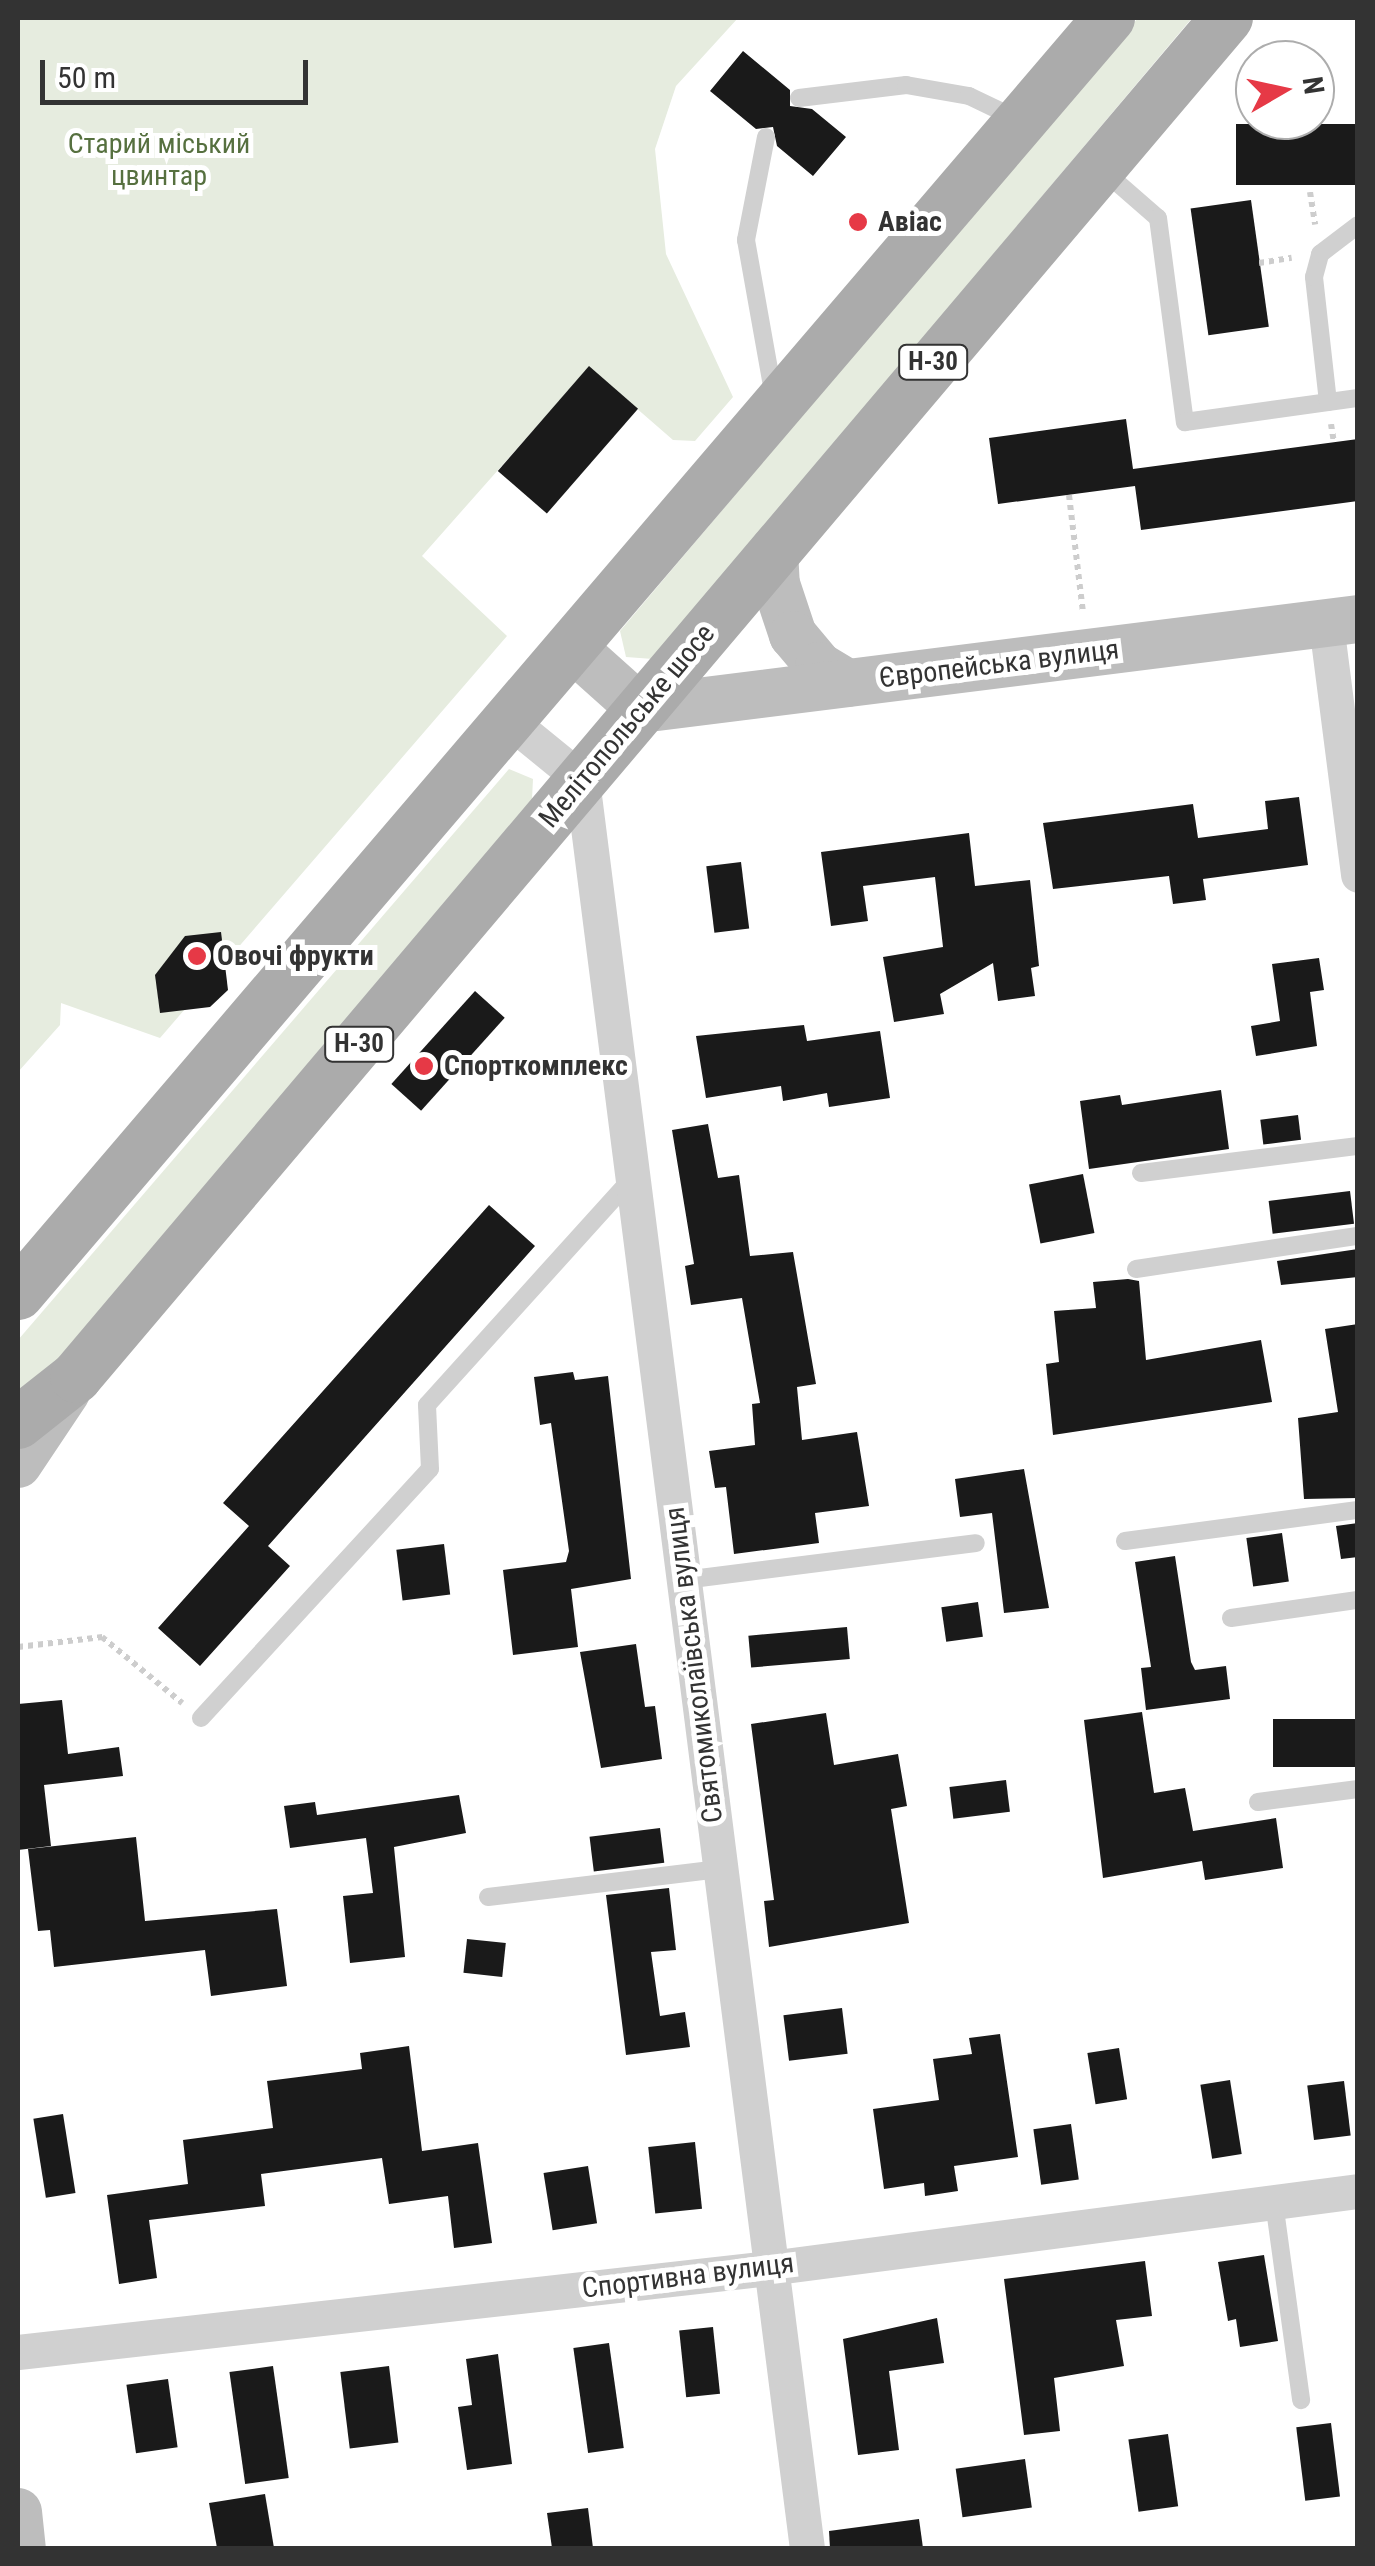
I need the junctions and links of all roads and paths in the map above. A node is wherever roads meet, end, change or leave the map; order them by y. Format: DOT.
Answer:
graph roads {
  1 [pos="1109,18"];
  2 [pos="1226,18"];
  3 [pos="799,98"];
  4 [pos="1022,121"];
  5 [pos="766,137"];
  6 [pos="1100,166"];
  7 [pos="1358,225"];
  8 [pos="1358,398"];
  9 [pos="1328,402"];
  10 [pos="776,406"];
  11 [pos="1069,495"];
  12 [pos="774,550"];
  13 [pos="1342,622"];
  14 [pos="574,649"];
  15 [pos="1088,653"];
  16 [pos="847,683"];
  17 [pos="641,709"];
  18 [pos="512,722"];
  19 [pos="582,780"];
  20 [pos="1358,874"];
  21 [pos="1358,1146"];
  22 [pos="1141,1173"];
  23 [pos="634,1175"];
  24 [pos="1358,1236"];
  25 [pos="1136,1268"];
  26 [pos="18,1294"];
  27 [pos="76,1378"];
  28 [pos="18,1422"];
  29 [pos="18,1464"];
  30 [pos="1358,1510"];
  31 [pos="1124,1541"];
  32 [pos="976,1543"];
  33 [pos="684,1580"];
  34 [pos="1358,1600"];
  35 [pos="1231,1618"];
  36 [pos="18,1648"];
  37 [pos="201,1718"];
  38 [pos="1358,1790"];
  39 [pos="1258,1802"];
  40 [pos="719,1869"];
  41 [pos="488,1897"];
  42 [pos="1358,2191"];
  43 [pos="1274,2202"];
  44 [pos="770,2268"];
  45 [pos="18,2352"];
  46 [pos="1300,2400"];
  47 [pos="18,2512"];
  48 [pos="22,2548"];
  49 [pos="807,2548"];
  1 -- 4 [label="main road"];
  2 -- 6 [label="main road, Мелітопольське шосе / Н-30"];
  3 -- 4 [label="lane"];
  4 -- 10 [label="main road"];
  5 -- 10 [label="lane"];
  6 -- 9 [label="lane"];
  6 -- 12 [label="main road, Мелітопольське шосе / Н-30"];
  7 -- 9 [label="lane"];
  8 -- 9 [label="lane"];
  10 -- 14 [label="main road"];
  11 -- 15 [label="path"];
  12 -- 16 [label="street"];
  12 -- 17 [label="main road, Мелітопольське шосе / Н-30"];
  13 -- 15 [label="street, Європейська вулиця"];
  13 -- 20 [label="street"];
  14 -- 17 [label="street"];
  14 -- 18 [label="main road"];
  15 -- 16 [label="street, Європейська вулиця"];
  16 -- 17 [label="street, Європейська вулиця"];
  17 -- 19 [label="main road, Мелітопольське шосе / Н-30"];
  18 -- 19 [label="street"];
  18 -- 26 [label="main road"];
  19 -- 23 [label="street, Святомиколаївська вулиця"];
  19 -- 27 [label="main road, Мелітопольське шосе / Н-30"];
  21 -- 22 [label="lane"];
  23 -- 33 [label="street, Святомиколаївська вулиця"];
  23 -- 37 [label="lane"];
  24 -- 25 [label="lane"];
  27 -- 28 [label="main road, Мелітопольське шосе"];
  27 -- 29 [label="street"];
  30 -- 31 [label="lane"];
  32 -- 33 [label="lane"];
  33 -- 40 [label="street, Святомиколаївська вулиця"];
  34 -- 35 [label="lane"];
  36 -- 37 [label="path"];
  38 -- 39 [label="lane"];
  40 -- 41 [label="lane"];
  40 -- 44 [label="street, Святомиколаївська вулиця"];
  42 -- 43 [label="street, Спортивна вулиця"];
  43 -- 44 [label="street, Спортивна вулиця"];
  43 -- 46 [label="lane"];
  44 -- 45 [label="street, Спортивна вулиця"];
  44 -- 49 [label="street, Святомиколаївська вулиця"];
  47 -- 48 [label="street"];
}
